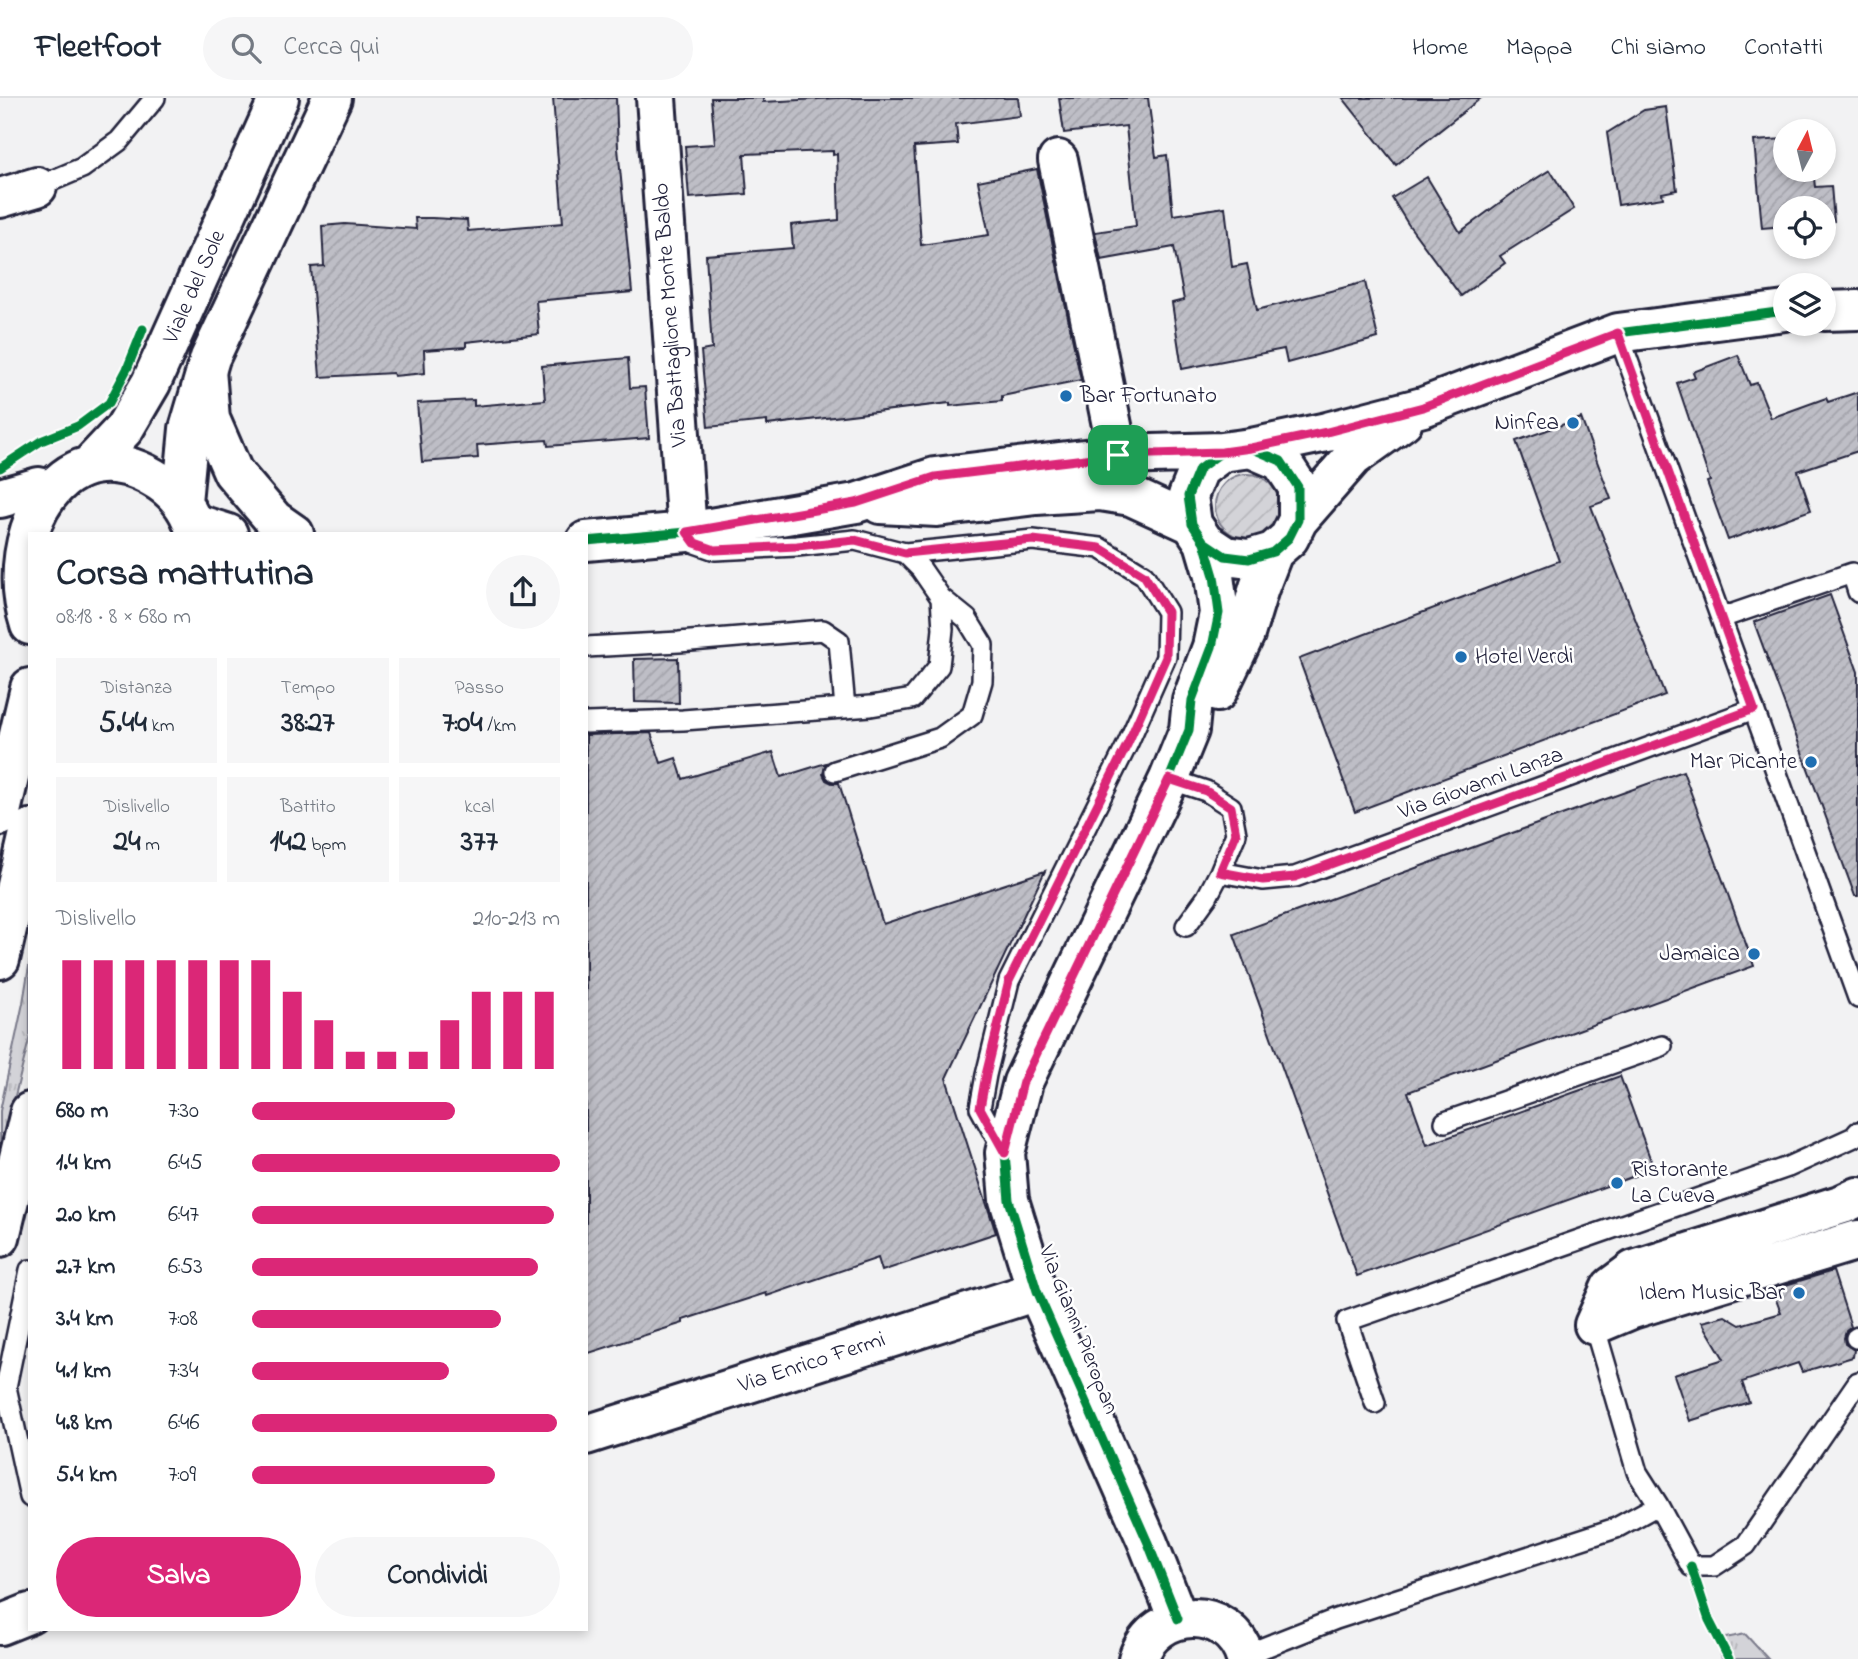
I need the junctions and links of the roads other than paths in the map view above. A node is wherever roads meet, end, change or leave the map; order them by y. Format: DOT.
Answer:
graph roads {
  1 [pos="155,98"];
  2 [pos="279,98"];
  3 [pos="332,98"];
  4 [pos="656,98"];
  5 [pos="1058,160"];
  6 [pos="37,187"];
  7 [pos="0,198"];
  8 [pos="1858,310"];
  9 [pos="1836,311"];
  10 [pos="1773,313"];
  11 [pos="1618,333"];
  12 [pos="206,369"];
  13 [pos="1423,407"];
  14 [pos="1237,450"];
  15 [pos="1118,455"];
  16 [pos="91,464"];
  17 [pos="40,487"];
  18 [pos="0,498"];
  19 [pos="856,503"];
  20 [pos="1298,520"];
  21 [pos="200,523"];
  22 [pos="291,532"];
  23 [pos="687,532"];
  24 [pos="1198,533"];
  25 [pos="588,541"];
  26 [pos="1273,552"];
  27 [pos="905,553"];
  28 [pos="4,584"];
  29 [pos="1858,592"];
  30 [pos="942,598"];
  31 [pos="1721,618"];
  32 [pos="28,622"];
  33 [pos="588,647"];
  34 [pos="28,697"];
  35 [pos="845,708"];
  36 [pos="1754,709"];
  37 [pos="588,723"];
  38 [pos="1189,730"];
  39 [pos="835,771"];
  40 [pos="1169,779"];
  41 [pos="0,816"];
  42 [pos="28,838"];
  43 [pos="1220,872"];
  44 [pos="1186,926"];
  45 [pos="0,959"];
  46 [pos="1858,998"];
  47 [pos="1662,1046"];
  48 [pos="28,1120"];
  49 [pos="1445,1122"];
  50 [pos="1858,1132"];
  51 [pos="1005,1153"];
  52 [pos="1858,1197"];
  53 [pos="0,1237"];
  54 [pos="1858,1240"];
  55 [pos="28,1280"];
  56 [pos="1037,1291"];
  57 [pos="1594,1325"];
  58 [pos="1858,1382"];
  59 [pos="1376,1403"];
  60 [pos="588,1434"];
  61 [pos="28,1488"];
  62 [pos="1658,1504"];
  63 [pos="28,1614"];
  64 [pos="1178,1619"];
  65 [pos="0,1625"];
  66 [pos="1246,1657"];
  67 [pos="1138,1659"];
  1 -- 6 [label="lane"];
  2 -- 16 [label="street, Viale del Sole"];
  3 -- 12 [label="street, Viale del Sole"];
  4 -- 23 [label="street, Via Battaglione Monte Baldo"];
  5 -- 15 [label="street"];
  6 -- 7 [label="street"];
  8 -- 9 [label="street"];
  10 -- 11 [label="street"];
  11 -- 13 [label="street"];
  11 -- 31 [label="lane"];
  12 -- 21 [label="street, Viale del Sole"];
  12 -- 22 [label="street"];
  13 -- 14 [label="street"];
  13 -- 20 [label="street"];
  14 -- 15 [label="street"];
  14 -- 20 [label="street"];
  14 -- 24 [label="street"];
  15 -- 19 [label="street"];
  16 -- 17 [label="street, Viale del Sole"];
  16 -- 21 [label="street, Viale del Sole"];
  17 -- 18 [label="street"];
  17 -- 28 [label="street, Viale del Sole"];
  19 -- 23 [label="street"];
  19 -- 24 [label="street"];
  20 -- 26 [label="street"];
  23 -- 25 [label="street"];
  23 -- 27 [label="lane"];
  24 -- 26 [label="street"];
  24 -- 38 [label="street, Via Gianni Pieropan"];
  26 -- 38 [label="street, Via Gianni Pieropan"];
  27 -- 30 [label="lane"];
  27 -- 51 [label="lane"];
  28 -- 32 [label="street, Viale del Sole"];
  29 -- 31 [label="lane"];
  30 -- 35 [label="lane"];
  30 -- 39 [label="lane"];
  31 -- 36 [label="lane"];
  33 -- 35 [label="lane"];
  34 -- 41 [label="street"];
  35 -- 37 [label="lane"];
  36 -- 43 [label="lane, Via Giovanni Lanza"];
  36 -- 46 [label="lane"];
  38 -- 40 [label="street, Via Gianni Pieropan"];
  40 -- 43 [label="lane"];
  40 -- 51 [label="street, Via Gianni Pieropan"];
  42 -- 45 [label="street"];
  43 -- 44 [label="lane"];
  47 -- 49 [label="lane"];
  48 -- 53 [label="street"];
  50 -- 59 [label="lane"];
  51 -- 56 [label="street, Via Gianni Pieropan"];
  52 -- 57 [label="street"];
  54 -- 57 [label="street"];
  55 -- 61 [label="lane"];
  56 -- 60 [label="street, Via Enrico Fermi"];
  56 -- 64 [label="street, Via Gianni Pieropan"];
  57 -- 62 [label="lane"];
  58 -- 62 [label="lane"];
  62 -- 66 [label="lane"];
  63 -- 65 [label="street"];
  64 -- 66 [label="street"];
  64 -- 67 [label="street"];
}
